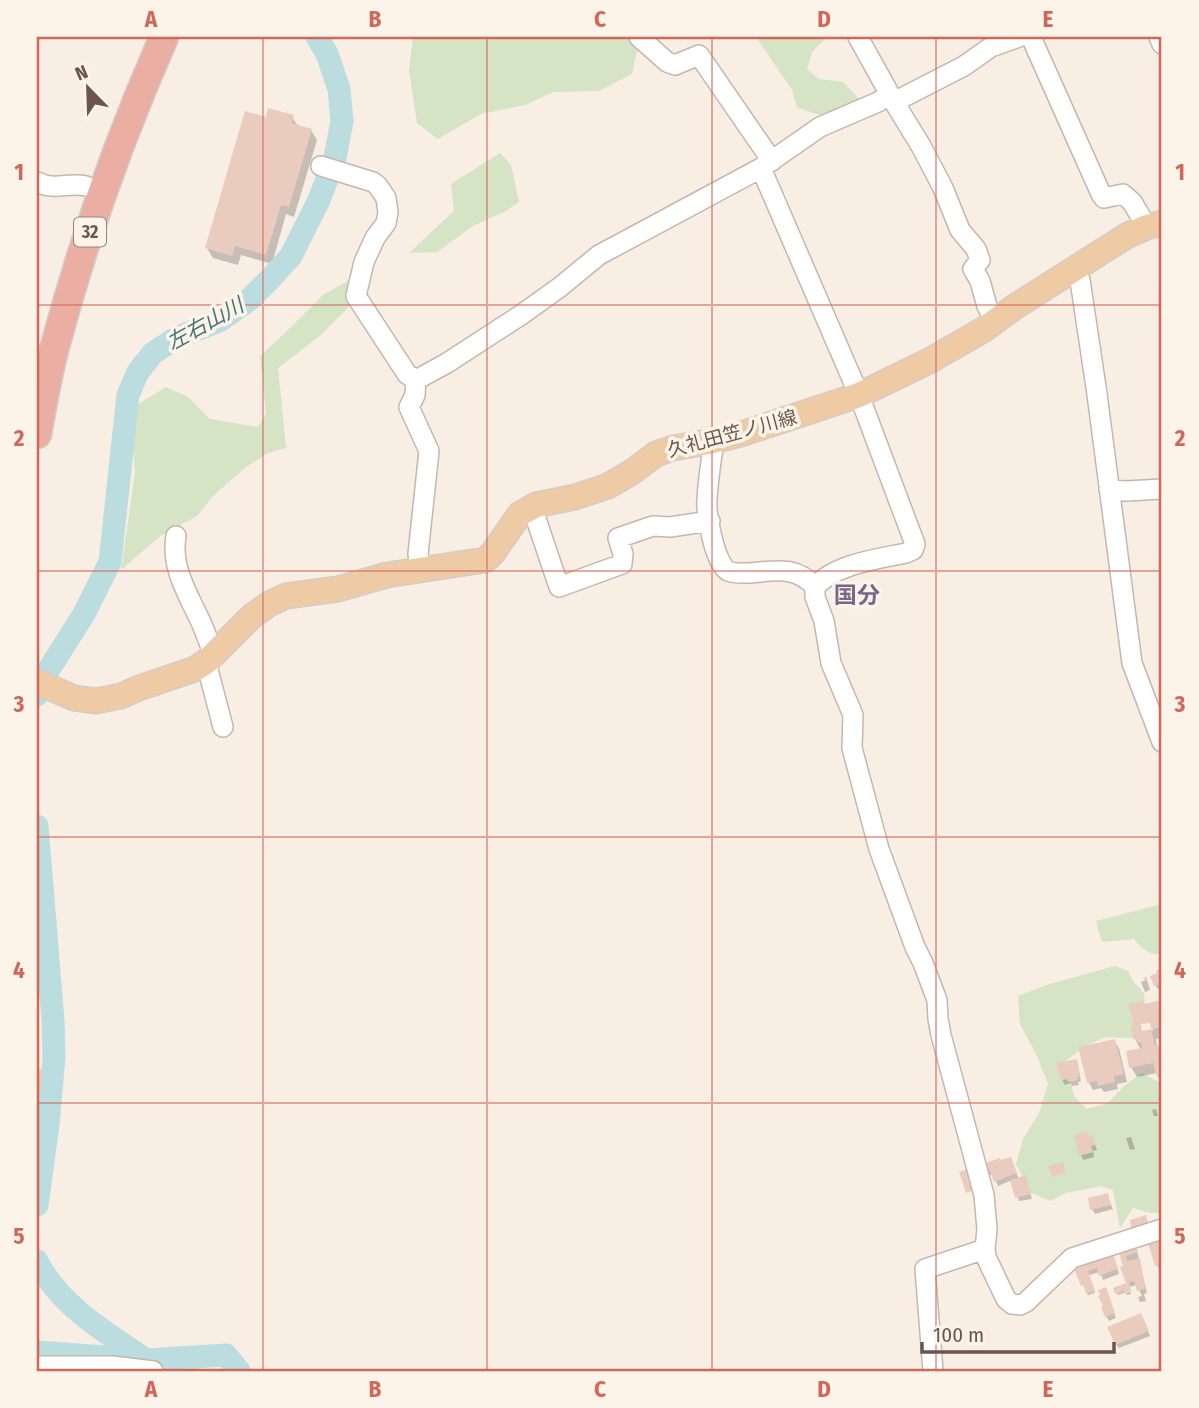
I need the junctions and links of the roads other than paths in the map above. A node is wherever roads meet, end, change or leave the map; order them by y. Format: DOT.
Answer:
graph roads {
  1 [pos="146,37"];
  2 [pos="164,37"];
  3 [pos="639,37"];
  4 [pos="858,37"];
  5 [pos="1019,37"];
  6 [pos="1031,37"];
  7 [pos="1159,37"];
  8 [pos="1162,44"];
  9 [pos="892,99"];
  10 [pos="767,165"];
  11 [pos="327,168"];
  12 [pos="37,182"];
  13 [pos="86,186"];
  14 [pos="1155,225"];
  15 [pos="1075,270"];
  16 [pos="995,321"];
  17 [pos="37,349"];
  18 [pos="416,380"];
  19 [pos="859,395"];
  20 [pos="37,434"];
  21 [pos="713,441"];
  22 [pos="1162,489"];
  23 [pos="1109,490"];
  24 [pos="531,507"];
  25 [pos="710,521"];
  26 [pos="176,536"];
  27 [pos="421,570"];
  28 [pos="815,587"];
  29 [pos="210,658"];
  30 [pos="45,685"];
  31 [pos="223,727"];
  32 [pos="1162,742"];
  33 [pos="1162,1229"];
  34 [pos="985,1249"];
  35 [pos="37,1366"];
  36 [pos="153,1371"];
  37 [pos="933,1371"];
  1 -- 13 [label="highway, 32"];
  2 -- 20 [label="highway, 32"];
  3 -- 10 [label="street"];
  4 -- 9 [label="street"];
  5 -- 9 [label="street"];
  6 -- 14 [label="street"];
  7 -- 8 [label="street"];
  9 -- 10 [label="street"];
  9 -- 16 [label="street"];
  10 -- 18 [label="street"];
  10 -- 19 [label="street"];
  11 -- 18 [label="street"];
  12 -- 13 [label="street"];
  13 -- 17 [label="highway, 32"];
  14 -- 15 [label="main road, 久礼田笠ノ川線"];
  15 -- 16 [label="main road, 久礼田笠ノ川線"];
  15 -- 23 [label="street"];
  16 -- 19 [label="main road, 久礼田笠ノ川線"];
  18 -- 27 [label="street"];
  19 -- 21 [label="main road, 久礼田笠ノ川線"];
  19 -- 28 [label="street"];
  21 -- 24 [label="main road, 久礼田笠ノ川線"];
  21 -- 25 [label="street"];
  22 -- 23 [label="street"];
  23 -- 32 [label="street"];
  24 -- 25 [label="street"];
  24 -- 27 [label="main road"];
  25 -- 28 [label="street"];
  26 -- 29 [label="street"];
  27 -- 29 [label="main road"];
  28 -- 34 [label="street"];
  29 -- 30 [label="main road"];
  29 -- 31 [label="street"];
  33 -- 34 [label="street"];
  34 -- 37 [label="street"];
  35 -- 36 [label="street"];
}
